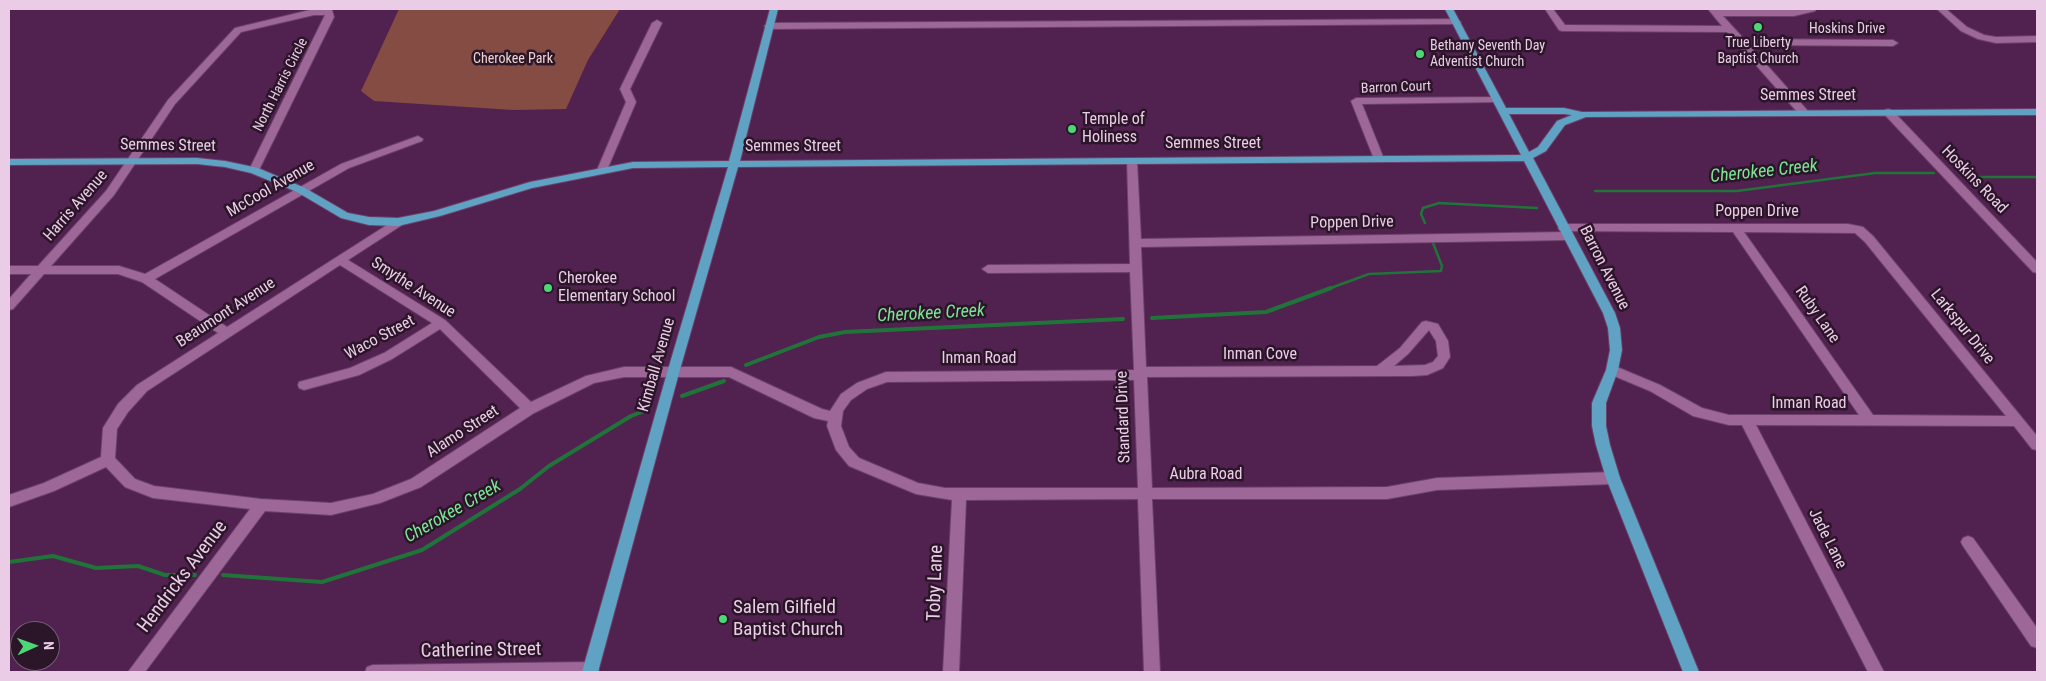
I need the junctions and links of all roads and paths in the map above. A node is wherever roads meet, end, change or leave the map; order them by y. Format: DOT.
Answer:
graph roads {
  1 [pos="774,9"];
  2 [pos="1449,9"];
  3 [pos="1812,9"];
  4 [pos="1940,9"];
  5 [pos="1548,10"];
  6 [pos="1713,11"];
  7 [pos="329,12"];
  8 [pos="1456,22"];
  9 [pos="657,23"];
  10 [pos="769,26"];
  11 [pos="1730,29"];
  12 [pos="2024,39"];
  13 [pos="2037,39"];
  14 [pos="1741,42"];
  15 [pos="1894,43"];
  16 [pos="2037,51"];
  17 [pos="1497,100"];
  18 [pos="1503,111"];
  19 [pos="1803,112"];
  20 [pos="1888,112"];
  21 [pos="2037,112"];
  22 [pos="1580,114"];
  23 [pos="418,139"];
  24 [pos="1526,158"];
  25 [pos="1379,159"];
  26 [pos="133,161"];
  27 [pos="1132,161"];
  28 [pos="9,162"];
  29 [pos="734,164"];
  30 [pos="254,170"];
  31 [pos="602,170"];
  32 [pos="301,190"];
  33 [pos="398,222"];
  34 [pos="1736,228"];
  35 [pos="1860,229"];
  36 [pos="1566,232"];
  37 [pos="1136,243"];
  38 [pos="340,260"];
  39 [pos="1136,268"];
  40 [pos="988,269"];
  41 [pos="2037,269"];
  42 [pos="9,270"];
  43 [pos="41,270"];
  44 [pos="146,279"];
  45 [pos="9,306"];
  46 [pos="441,323"];
  47 [pos="225,332"];
  48 [pos="1381,370"];
  49 [pos="1612,370"];
  50 [pos="673,373"];
  51 [pos="1140,374"];
  52 [pos="304,385"];
  53 [pos="529,409"];
  54 [pos="835,417"];
  55 [pos="1747,421"];
  56 [pos="1870,421"];
  57 [pos="2017,421"];
  58 [pos="2037,446"];
  59 [pos="108,460"];
  60 [pos="1613,478"];
  61 [pos="1144,493"];
  62 [pos="959,495"];
  63 [pos="9,501"];
  64 [pos="261,505"];
  65 [pos="1968,542"];
  66 [pos="2037,641"];
  67 [pos="590,671"];
  68 [pos="136,672"];
  69 [pos="373,672"];
  70 [pos="951,672"];
  71 [pos="1152,672"];
  72 [pos="1691,672"];
  73 [pos="1876,672"];
  1 -- 10 [label="main road, Kimball Avenue"];
  2 -- 8 [label="main road, Barron Avenue"];
  3 -- 6 [label="street"];
  4 -- 12 [label="street"];
  5 -- 11 [label="street"];
  6 -- 11 [label="street"];
  7 -- 26 [label="street, Harris Avenue"];
  7 -- 30 [label="street, North Harris Circle"];
  8 -- 10 [label="street"];
  8 -- 17 [label="main road, Barron Avenue"];
  9 -- 31 [label="street"];
  10 -- 29 [label="main road, Kimball Avenue"];
  11 -- 14 [label="street"];
  12 -- 13 [label="street"];
  12 -- 16 [label="street"];
  14 -- 15 [label="street, Hoskins Drive"];
  14 -- 19 [label="street"];
  17 -- 18 [label="main road, Barron Avenue"];
  17 -- 25 [label="street, Barron Court"];
  18 -- 22 [label="main road, Semmes Street"];
  18 -- 24 [label="main road, Barron Avenue"];
  19 -- 20 [label="main road, Semmes Street"];
  19 -- 22 [label="main road, Semmes Street"];
  20 -- 21 [label="main road, Semmes Street"];
  20 -- 41 [label="street, Hoskins Road"];
  22 -- 24 [label="main road, Semmes Street"];
  23 -- 32 [label="street, McCool Avenue"];
  24 -- 25 [label="main road, Semmes Street"];
  24 -- 36 [label="main road, Barron Avenue"];
  25 -- 27 [label="main road, Semmes Street"];
  26 -- 28 [label="main road, Semmes Street"];
  26 -- 30 [label="main road, Semmes Street"];
  26 -- 43 [label="street, Harris Avenue"];
  27 -- 29 [label="main road, Semmes Street"];
  27 -- 37 [label="street, Standard Drive"];
  29 -- 31 [label="main road, Semmes Street"];
  29 -- 50 [label="main road, Kimball Avenue"];
  30 -- 32 [label="main road, Semmes Street"];
  31 -- 33 [label="main road, Semmes Street"];
  32 -- 33 [label="main road, Semmes Street"];
  32 -- 44 [label="street, McCool Avenue"];
  33 -- 38 [label="street, Beaumont Avenue"];
  34 -- 35 [label="street, Poppen Drive"];
  34 -- 36 [label="street, Poppen Drive"];
  34 -- 56 [label="street, Ruby Lane"];
  35 -- 57 [label="street, Larkspur Drive"];
  36 -- 37 [label="street, Poppen Drive"];
  36 -- 49 [label="main road, Barron Avenue"];
  37 -- 39 [label="street, Standard Drive"];
  38 -- 46 [label="street, Smythe Avenue"];
  38 -- 47 [label="street, Beaumont Avenue"];
  39 -- 40 [label="street"];
  39 -- 51 [label="street, Standard Drive"];
  42 -- 43 [label="street"];
  43 -- 44 [label="street"];
  43 -- 45 [label="street, Harris Avenue"];
  44 -- 47 [label="street"];
  46 -- 52 [label="street, Waco Street"];
  46 -- 53 [label="street, Smythe Avenue"];
  47 -- 59 [label="street, Beaumont Avenue"];
  48 -- 48 [label="street, Inman Cove"];
  48 -- 51 [label="street, Inman Cove"];
  49 -- 55 [label="street, Inman Road"];
  49 -- 60 [label="main road, Barron Avenue"];
  50 -- 53 [label="street, Alamo Street"];
  50 -- 54 [label="street, Alamo Street"];
  50 -- 67 [label="main road, Kimball Avenue"];
  51 -- 54 [label="street, Inman Road"];
  51 -- 61 [label="street, Standard Drive"];
  53 -- 64 [label="street, Alamo Street"];
  54 -- 62 [label="street, Aubra Road"];
  55 -- 56 [label="street, Inman Road"];
  55 -- 73 [label="street, Jade Lane"];
  56 -- 57 [label="street, Inman Road"];
  57 -- 58 [label="street, Larkspur Drive"];
  59 -- 63 [label="street"];
  59 -- 64 [label="street, Alamo Street"];
  60 -- 61 [label="street, Aubra Road"];
  60 -- 72 [label="main road, Barron Avenue"];
  61 -- 62 [label="street, Aubra Road"];
  61 -- 71 [label="street, Standard Drive"];
  62 -- 70 [label="street, Toby Lane"];
  64 -- 68 [label="street, Hendricks Avenue"];
  65 -- 66 [label="street"];
  67 -- 69 [label="street, Catherine Street"];
}
